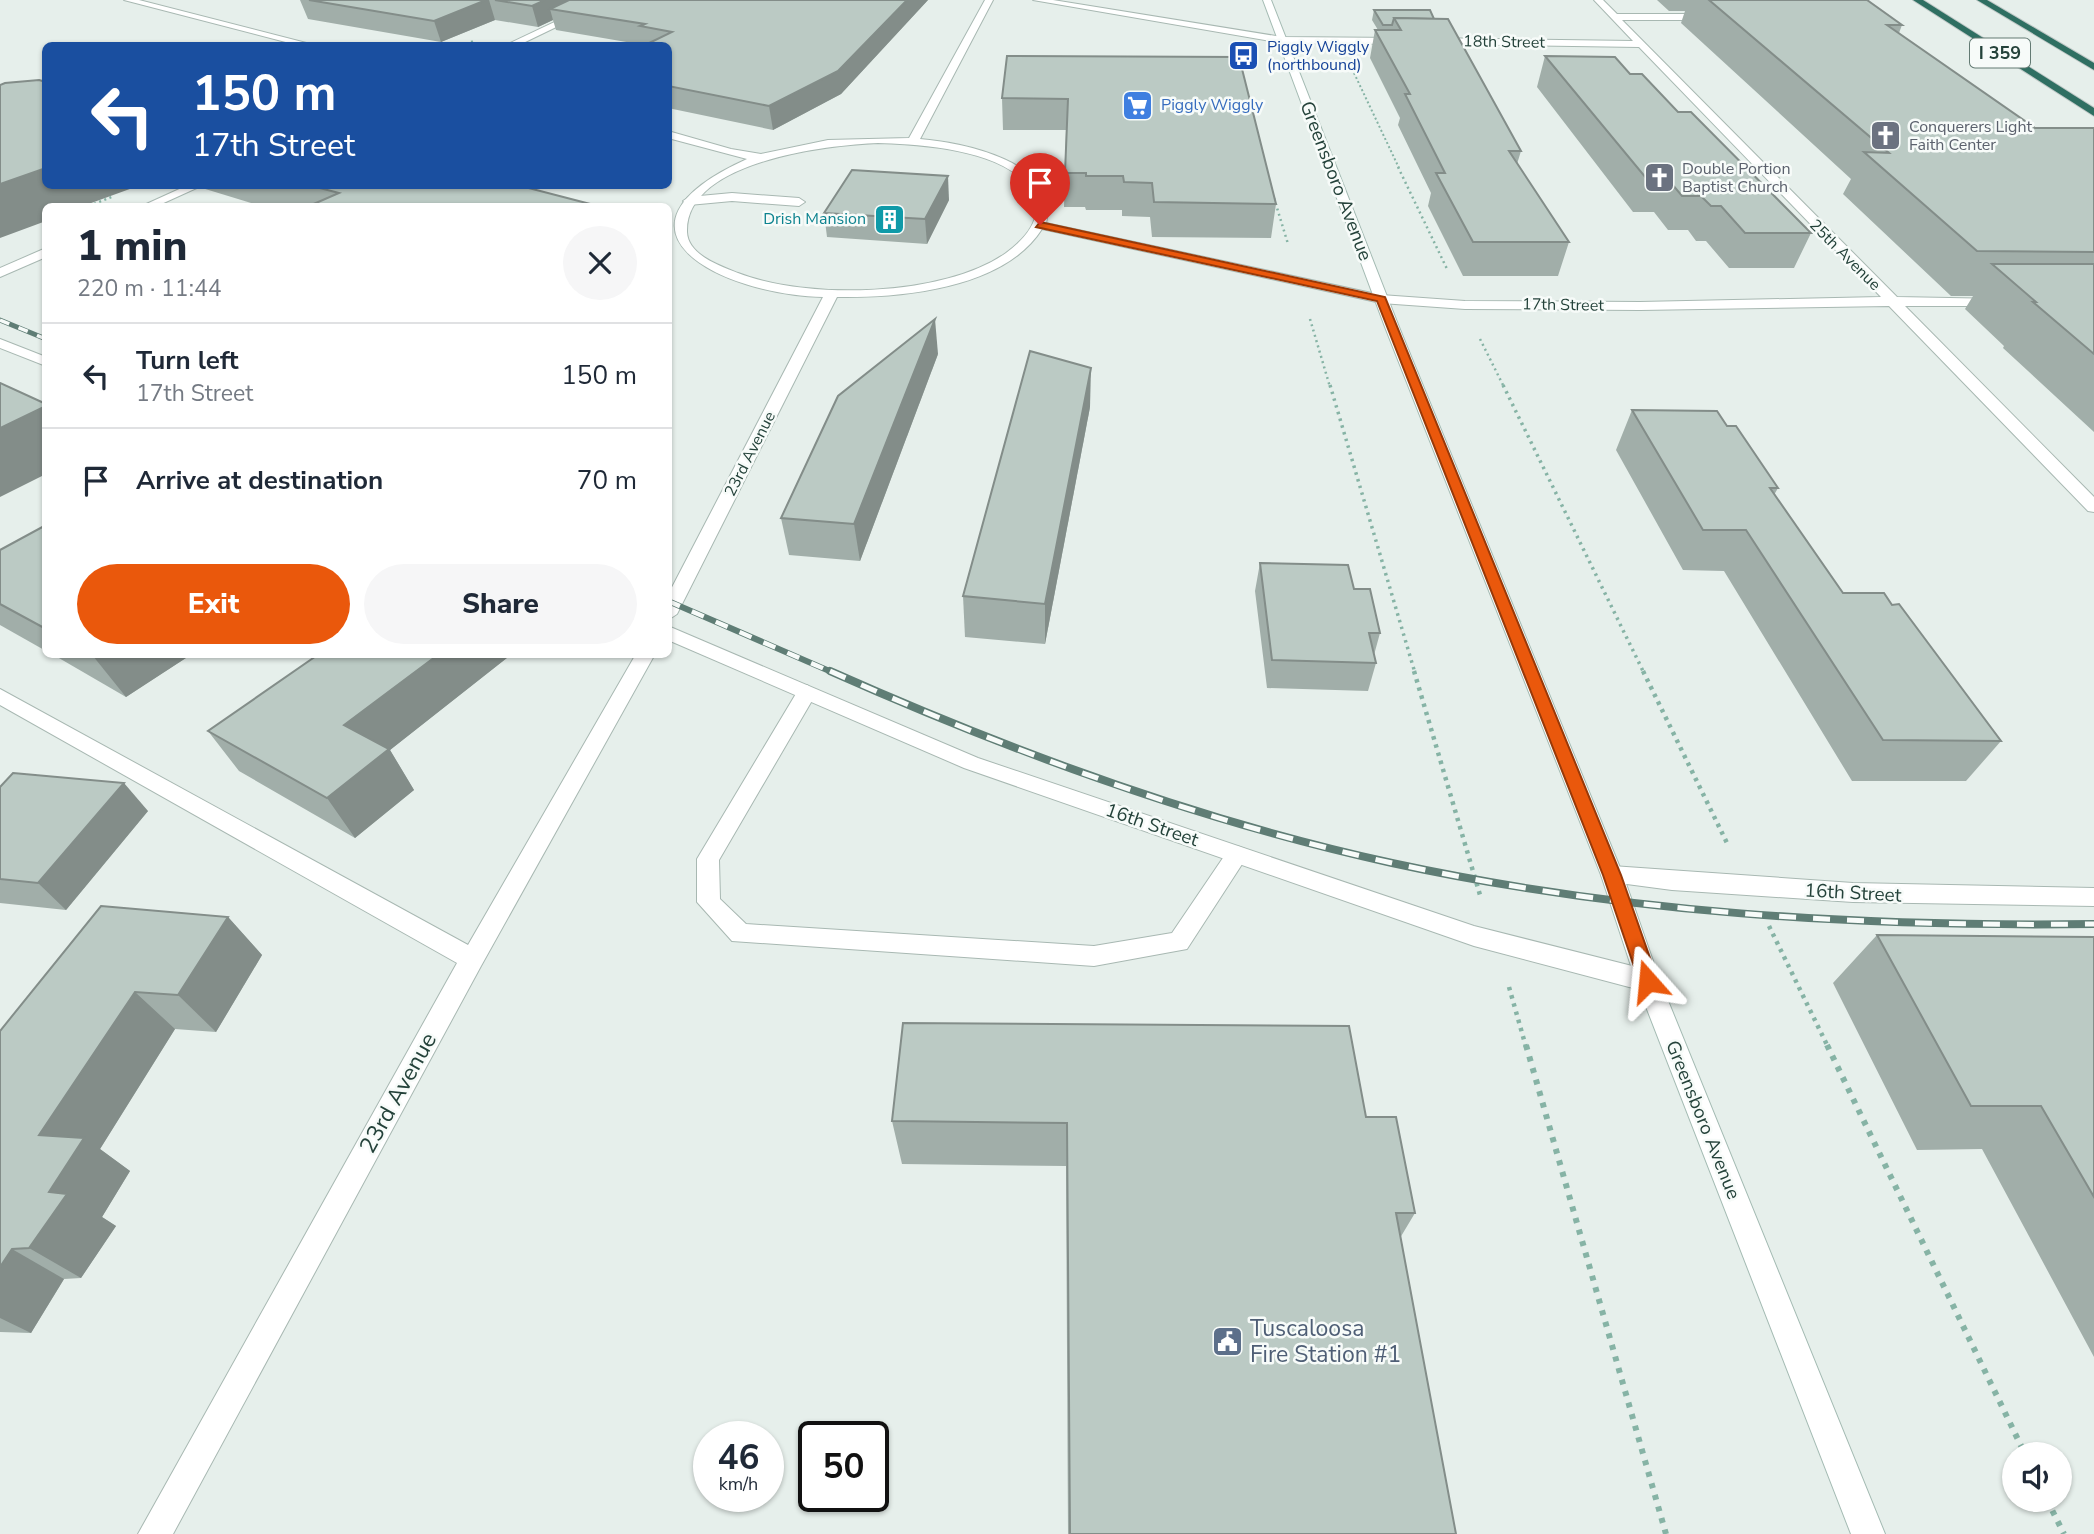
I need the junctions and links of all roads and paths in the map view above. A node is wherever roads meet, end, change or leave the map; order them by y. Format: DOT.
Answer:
graph roads {
  1 [pos="128,0"];
  2 [pos="608,0"];
  3 [pos="989,0"];
  4 [pos="1037,0"];
  5 [pos="1267,0"];
  6 [pos="1598,0"];
  7 [pos="1728,0"];
  8 [pos="1917,0"];
  9 [pos="1981,0"];
  10 [pos="1090,4"];
  11 [pos="1615,17"];
  12 [pos="1282,40"];
  13 [pos="1338,41"];
  14 [pos="298,42"];
  15 [pos="517,42"];
  16 [pos="1639,44"];
  17 [pos="2094,67"];
  18 [pos="2094,113"];
  19 [pos="672,135"];
  20 [pos="913,141"];
  21 [pos="760,157"];
  22 [pos="1271,187"];
  23 [pos="188,189"];
  24 [pos="689,201"];
  25 [pos="799,202"];
  26 [pos="155,203"];
  27 [pos="1040,225"];
  28 [pos="42,254"];
  29 [pos="0,272"];
  30 [pos="1299,281"];
  31 [pos="831,295"];
  32 [pos="1381,299"];
  33 [pos="1892,302"];
  34 [pos="2013,302"];
  35 [pos="1465,305"];
  36 [pos="0,343"];
  37 [pos="42,360"];
  38 [pos="2094,507"];
  39 [pos="672,606"];
  40 [pos="672,634"];
  41 [pos="644,658"];
  42 [pos="807,692"];
  43 [pos="0,696"];
  44 [pos="1237,855"];
  45 [pos="1467,855"];
  46 [pos="1612,875"];
  47 [pos="1749,887"];
  48 [pos="2094,897"];
  49 [pos="1496,942"];
  50 [pos="472,959"];
  51 [pos="1648,981"];
  52 [pos="2019,1442"];
  53 [pos="2053,1512"];
  54 [pos="155,1534"];
  55 [pos="1666,1534"];
  56 [pos="1868,1534"];
  57 [pos="2064,1534"];
  1 -- 14 [label="street"];
  2 -- 15 [label="street"];
  3 -- 20 [label="street"];
  4 -- 10 [label="street, 18th Street"];
  5 -- 12 [label="street, Greensboro Avenue"];
  6 -- 11 [label="street, 25th Avenue"];
  7 -- 11 [label="street"];
  8 -- 18 [label="highway, I 359"];
  9 -- 17 [label="highway, I 359"];
  10 -- 12 [label="street, 18th Street"];
  11 -- 16 [label="street, 25th Avenue"];
  12 -- 13 [label="street, 18th Street"];
  12 -- 32 [label="street, Greensboro Avenue"];
  13 -- 16 [label="street, 18th Street"];
  13 -- 35 [label="path"];
  16 -- 33 [label="street, 25th Avenue"];
  19 -- 21 [label="street"];
  20 -- 21 [label="street"];
  20 -- 27 [label="street"];
  21 -- 24 [label="street"];
  22 -- 30 [label="path"];
  23 -- 26 [label="street"];
  24 -- 25 [label="street"];
  24 -- 31 [label="street"];
  27 -- 30 [label="street, 17th Street"];
  27 -- 31 [label="street"];
  28 -- 29 [label="street"];
  30 -- 32 [label="street, 17th Street"];
  30 -- 45 [label="path"];
  31 -- 39 [label="street, 23rd Avenue"];
  32 -- 35 [label="street, 17th Street"];
  32 -- 46 [label="street, Greensboro Avenue"];
  33 -- 34 [label="street, 17th Street"];
  33 -- 35 [label="street, 17th Street"];
  33 -- 38 [label="street, 25th Avenue"];
  35 -- 47 [label="path"];
  36 -- 37 [label="street"];
  40 -- 42 [label="street, 16th Street"];
  41 -- 50 [label="street, 23rd Avenue"];
  42 -- 44 [label="street, 16th Street"];
  42 -- 44 [label="street"];
  43 -- 50 [label="street"];
  44 -- 49 [label="street, 16th Street"];
  46 -- 47 [label="street, 16th Street"];
  46 -- 51 [label="street, Greensboro Avenue"];
  47 -- 48 [label="street, 16th Street"];
  47 -- 52 [label="path"];
  49 -- 51 [label="street, 16th Street"];
  49 -- 55 [label="path"];
  50 -- 54 [label="street, 23rd Avenue"];
  51 -- 56 [label="street, Greensboro Avenue"];
  53 -- 57 [label="path"];
}
